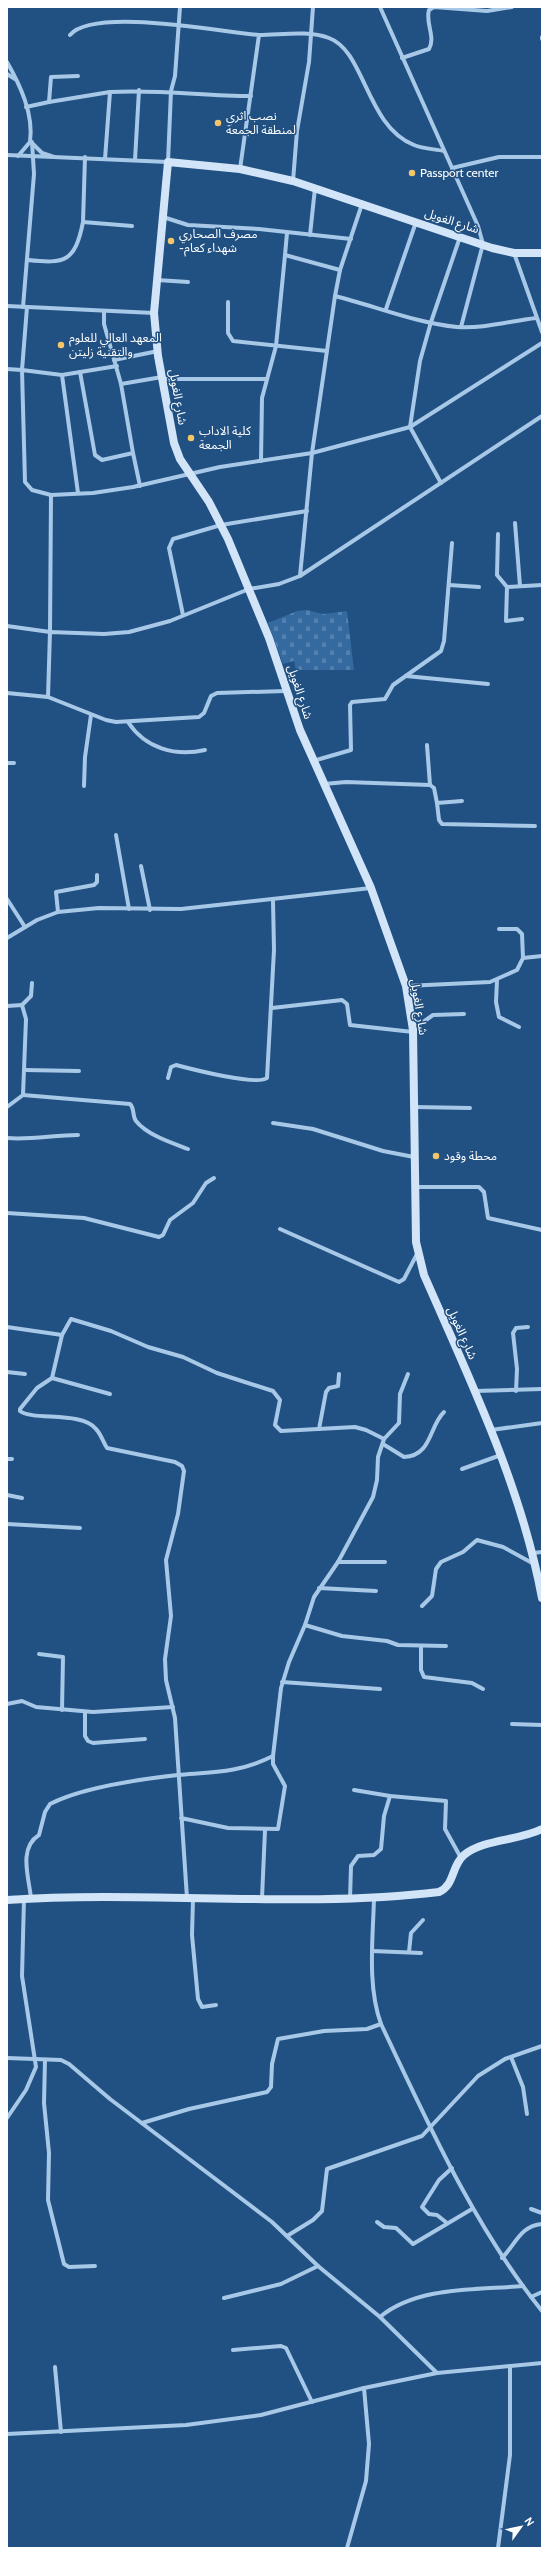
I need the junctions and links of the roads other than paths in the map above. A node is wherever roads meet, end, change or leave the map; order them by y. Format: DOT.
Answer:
graph roads {
  1 [pos="180,7"];
  2 [pos="313,7"];
  3 [pos="380,7"];
  4 [pos="512,7"];
  5 [pos="179,26"];
  6 [pos="70,35"];
  7 [pos="259,35"];
  8 [pos="311,35"];
  9 [pos="402,58"];
  10 [pos="7,62"];
  11 [pos="7,74"];
  12 [pos="78,76"];
  13 [pos="18,82"];
  14 [pos="139,90"];
  15 [pos="171,91"];
  16 [pos="110,92"];
  17 [pos="251,96"];
  18 [pos="49,102"];
  19 [pos="26,107"];
  20 [pos="31,140"];
  21 [pos="444,151"];
  22 [pos="7,155"];
  23 [pos="18,156"];
  24 [pos="85,157"];
  25 [pos="542,157"];
  26 [pos="33,158"];
  27 [pos="57,158"];
  28 [pos="105,159"];
  29 [pos="135,160"];
  30 [pos="168,162"];
  31 [pos="452,168"];
  32 [pos="240,169"];
  33 [pos="292,181"];
  34 [pos="315,188"];
  35 [pos="362,204"];
  36 [pos="163,217"];
  37 [pos="82,222"];
  38 [pos="416,222"];
  39 [pos="132,226"];
  40 [pos="287,232"];
  41 [pos="310,235"];
  42 [pos="460,236"];
  43 [pos="351,238"];
  44 [pos="483,244"];
  45 [pos="514,253"];
  46 [pos="542,253"];
  47 [pos="285,255"];
  48 [pos="28,260"];
  49 [pos="340,270"];
  50 [pos="157,280"];
  51 [pos="188,282"];
  52 [pos="335,296"];
  53 [pos="228,302"];
  54 [pos="7,306"];
  55 [pos="25,307"];
  56 [pos="386,309"];
  57 [pos="104,312"];
  58 [pos="154,313"];
  59 [pos="536,318"];
  60 [pos="431,322"];
  61 [pos="461,327"];
  62 [pos="541,330"];
  63 [pos="542,343"];
  64 [pos="276,346"];
  65 [pos="158,351"];
  66 [pos="327,351"];
  67 [pos="114,360"];
  68 [pos="117,366"];
  69 [pos="7,369"];
  70 [pos="22,370"];
  71 [pos="80,372"];
  72 [pos="62,375"];
  73 [pos="163,378"];
  74 [pos="266,379"];
  75 [pos="121,384"];
  76 [pos="542,416"];
  77 [pos="410,428"];
  78 [pos="133,453"];
  79 [pos="312,454"];
  80 [pos="261,461"];
  81 [pos="189,474"];
  82 [pos="441,483"];
  83 [pos="140,486"];
  84 [pos="78,493"];
  85 [pos="51,495"];
  86 [pos="307,511"];
  87 [pos="515,523"];
  88 [pos="221,525"];
  89 [pos="498,534"];
  90 [pos="452,543"];
  91 [pos="300,576"];
  92 [pos="449,585"];
  93 [pos="542,585"];
  94 [pos="520,586"];
  95 [pos="479,587"];
  96 [pos="507,587"];
  97 [pos="249,589"];
  98 [pos="183,615"];
  99 [pos="522,619"];
  100 [pos="7,626"];
  101 [pos="50,632"];
  102 [pos="406,676"];
  103 [pos="488,684"];
  104 [pos="286,691"];
  105 [pos="7,693"];
  106 [pos="48,697"];
  107 [pos="91,715"];
  108 [pos="128,722"];
  109 [pos="427,745"];
  110 [pos="205,750"];
  111 [pos="313,761"];
  112 [pos="7,762"];
  113 [pos="14,763"];
  114 [pos="324,784"];
  115 [pos="430,785"];
  116 [pos="84,786"];
  117 [pos="462,801"];
  118 [pos="436,803"];
  119 [pos="535,826"];
  120 [pos="116,835"];
  121 [pos="141,866"];
  122 [pos="98,875"];
  123 [pos="371,888"];
  124 [pos="7,899"];
  125 [pos="273,901"];
  126 [pos="129,909"];
  127 [pos="150,910"];
  128 [pos="58,912"];
  129 [pos="24,927"];
  130 [pos="499,929"];
  131 [pos="7,938"];
  132 [pos="542,956"];
  133 [pos="523,958"];
  134 [pos="497,980"];
  135 [pos="32,983"];
  136 [pos="406,986"];
  137 [pos="22,1005"];
  138 [pos="7,1006"];
  139 [pos="272,1008"];
  140 [pos="464,1014"];
  141 [pos="519,1027"];
  142 [pos="413,1031"];
  143 [pos="25,1070"];
  144 [pos="78,1071"];
  145 [pos="168,1078"];
  146 [pos="23,1095"];
  147 [pos="7,1107"];
  148 [pos="414,1107"];
  149 [pos="470,1108"];
  150 [pos="273,1123"];
  151 [pos="78,1135"];
  152 [pos="7,1138"];
  153 [pos="188,1150"];
  154 [pos="414,1157"];
  155 [pos="214,1178"];
  156 [pos="414,1187"];
  157 [pos="7,1213"];
  158 [pos="280,1229"];
  159 [pos="542,1230"];
  160 [pos="417,1254"];
  161 [pos="7,1327"];
  162 [pos="528,1327"];
  163 [pos="62,1335"];
  164 [pos="7,1372"];
  165 [pos="25,1374"];
  166 [pos="339,1374"];
  167 [pos="408,1374"];
  168 [pos="52,1378"];
  169 [pos="542,1389"];
  170 [pos="475,1391"];
  171 [pos="516,1391"];
  172 [pos="110,1394"];
  173 [pos="444,1412"];
  174 [pos="542,1423"];
  175 [pos="319,1429"];
  176 [pos="491,1430"];
  177 [pos="384,1439"];
  178 [pos="383,1444"];
  179 [pos="501,1455"];
  180 [pos="462,1469"];
  181 [pos="7,1495"];
  182 [pos="22,1498"];
  183 [pos="7,1524"];
  184 [pos="80,1528"];
  185 [pos="542,1552"];
  186 [pos="533,1553"];
  187 [pos="338,1562"];
  188 [pos="385,1562"];
  189 [pos="536,1565"];
  190 [pos="319,1588"];
  191 [pos="376,1591"];
  192 [pos="542,1598"];
  193 [pos="422,1606"];
  194 [pos="305,1625"];
  195 [pos="446,1646"];
  196 [pos="421,1647"];
  197 [pos="39,1654"];
  198 [pos="282,1682"];
  199 [pos="380,1689"];
  200 [pos="482,1689"];
  201 [pos="7,1704"];
  202 [pos="174,1707"];
  203 [pos="62,1710"];
  204 [pos="85,1712"];
  205 [pos="512,1724"];
  206 [pos="542,1725"];
  207 [pos="145,1739"];
  208 [pos="273,1756"];
  209 [pos="178,1775"];
  210 [pos="354,1790"];
  211 [pos="390,1796"];
  212 [pos="181,1818"];
  213 [pos="542,1829"];
  214 [pos="265,1830"];
  215 [pos="461,1858"];
  216 [pos="262,1898"];
  217 [pos="374,1898"];
  218 [pos="27,1899"];
  219 [pos="190,1899"];
  220 [pos="350,1899"];
  221 [pos="7,1900"];
  222 [pos="423,1920"];
  223 [pos="372,1951"];
  224 [pos="409,1952"];
  225 [pos="422,1952"];
  226 [pos="216,2005"];
  227 [pos="381,2024"];
  228 [pos="542,2046"];
  229 [pos="511,2057"];
  230 [pos="7,2058"];
  231 [pos="36,2060"];
  232 [pos="45,2060"];
  233 [pos="527,2114"];
  234 [pos="7,2118"];
  235 [pos="142,2123"];
  236 [pos="431,2125"];
  237 [pos="452,2168"];
  238 [pos="531,2208"];
  239 [pos="472,2209"];
  240 [pos="542,2213"];
  241 [pos="377,2222"];
  242 [pos="447,2224"];
  243 [pos="542,2224"];
  244 [pos="287,2236"];
  245 [pos="502,2258"];
  246 [pos="95,2266"];
  247 [pos="318,2266"];
  248 [pos="523,2286"];
  249 [pos="542,2292"];
  250 [pos="530,2297"];
  251 [pos="224,2298"];
  252 [pos="542,2311"];
  253 [pos="380,2317"];
  254 [pos="233,2350"];
  255 [pos="542,2363"];
  256 [pos="510,2366"];
  257 [pos="54,2367"];
  258 [pos="437,2373"];
  259 [pos="364,2388"];
  260 [pos="312,2402"];
  261 [pos="61,2432"];
  262 [pos="7,2434"];
  263 [pos="347,2548"];
  264 [pos="498,2548"];
  1 -- 5 [label="street"];
  2 -- 8 [label="street"];
  3 -- 9 [label="street"];
  4 -- 9 [label="street"];
  5 -- 6 [label="street"];
  5 -- 7 [label="street"];
  5 -- 15 [label="street"];
  7 -- 8 [label="street"];
  7 -- 17 [label="street"];
  8 -- 21 [label="street"];
  8 -- 33 [label="street"];
  9 -- 21 [label="street"];
  10 -- 13 [label="street"];
  11 -- 13 [label="street"];
  12 -- 18 [label="street"];
  13 -- 19 [label="street"];
  14 -- 15 [label="street"];
  14 -- 16 [label="street"];
  14 -- 29 [label="street"];
  15 -- 17 [label="street"];
  15 -- 30 [label="street"];
  16 -- 18 [label="street"];
  16 -- 28 [label="street"];
  17 -- 32 [label="street"];
  18 -- 19 [label="street"];
  19 -- 20 [label="street"];
  20 -- 23 [label="street"];
  20 -- 26 [label="street"];
  20 -- 27 [label="street"];
  21 -- 31 [label="street"];
  22 -- 23 [label="street"];
  23 -- 26 [label="street"];
  24 -- 27 [label="street"];
  24 -- 28 [label="street"];
  24 -- 37 [label="street"];
  25 -- 31 [label="street"];
  26 -- 27 [label="street"];
  26 -- 48 [label="street"];
  28 -- 29 [label="street"];
  29 -- 30 [label="street"];
  30 -- 32 [label="street, شارع الغويل"];
  30 -- 36 [label="street, شارع الغويل"];
  31 -- 44 [label="street"];
  32 -- 33 [label="street, شارع الغويل"];
  33 -- 34 [label="street, شارع الغويل"];
  34 -- 35 [label="street, شارع الغويل"];
  34 -- 41 [label="street"];
  35 -- 38 [label="street, شارع الغويل"];
  35 -- 43 [label="street"];
  36 -- 40 [label="street"];
  36 -- 50 [label="street, شارع الغويل"];
  37 -- 39 [label="street"];
  37 -- 48 [label="street"];
  38 -- 42 [label="street, شارع الغويل"];
  38 -- 56 [label="street"];
  40 -- 41 [label="street"];
  40 -- 47 [label="street"];
  41 -- 43 [label="street"];
  42 -- 44 [label="street, شارع الغويل"];
  42 -- 60 [label="street"];
  43 -- 49 [label="street"];
  44 -- 45 [label="street, شارع الغويل"];
  44 -- 61 [label="street"];
  45 -- 46 [label="street, شارع الغويل"];
  45 -- 59 [label="street"];
  47 -- 49 [label="street"];
  47 -- 64 [label="street"];
  48 -- 55 [label="street"];
  49 -- 52 [label="street"];
  50 -- 51 [label="street"];
  50 -- 58 [label="street, شارع الغويل"];
  52 -- 56 [label="street"];
  52 -- 66 [label="street"];
  53 -- 64 [label="street"];
  54 -- 55 [label="street"];
  55 -- 57 [label="street"];
  55 -- 70 [label="street"];
  56 -- 60 [label="street"];
  57 -- 58 [label="street"];
  57 -- 67 [label="street"];
  58 -- 65 [label="street, شارع الغويل"];
  59 -- 61 [label="street"];
  59 -- 62 [label="street"];
  60 -- 61 [label="street"];
  60 -- 77 [label="street"];
  63 -- 77 [label="street"];
  64 -- 66 [label="street"];
  64 -- 74 [label="street"];
  65 -- 67 [label="street"];
  65 -- 73 [label="street, شارع الغويل"];
  66 -- 79 [label="street"];
  67 -- 68 [label="street"];
  68 -- 71 [label="street"];
  68 -- 75 [label="street"];
  69 -- 70 [label="street"];
  70 -- 72 [label="street"];
  70 -- 85 [label="street"];
  71 -- 72 [label="street"];
  71 -- 78 [label="street"];
  72 -- 84 [label="street"];
  73 -- 74 [label="street"];
  73 -- 75 [label="street"];
  73 -- 81 [label="street, شارع الغويل"];
  74 -- 80 [label="street"];
  75 -- 78 [label="street"];
  76 -- 82 [label="street"];
  77 -- 79 [label="street"];
  77 -- 82 [label="street"];
  78 -- 83 [label="street"];
  79 -- 80 [label="street"];
  79 -- 86 [label="street"];
  80 -- 81 [label="street"];
  81 -- 83 [label="street"];
  81 -- 88 [label="street, شارع الغويل"];
  82 -- 91 [label="street"];
  83 -- 84 [label="street"];
  84 -- 85 [label="street"];
  85 -- 101 [label="street"];
  86 -- 88 [label="street"];
  86 -- 91 [label="street"];
  87 -- 94 [label="street"];
  88 -- 97 [label="street, شارع الغويل"];
  88 -- 98 [label="street"];
  89 -- 96 [label="street"];
  90 -- 92 [label="street"];
  91 -- 97 [label="street"];
  92 -- 95 [label="street"];
  92 -- 102 [label="street"];
  93 -- 94 [label="street"];
  94 -- 96 [label="street"];
  96 -- 99 [label="street"];
  97 -- 98 [label="street"];
  97 -- 104 [label="street, شارع الغويل"];
  98 -- 101 [label="street"];
  100 -- 101 [label="street"];
  101 -- 106 [label="street"];
  102 -- 103 [label="street"];
  102 -- 111 [label="street"];
  104 -- 108 [label="street"];
  104 -- 111 [label="street, شارع الغويل"];
  105 -- 106 [label="street"];
  106 -- 107 [label="street"];
  107 -- 108 [label="street"];
  107 -- 116 [label="street"];
  108 -- 110 [label="street"];
  109 -- 115 [label="street"];
  111 -- 114 [label="street, شارع الغويل"];
  112 -- 113 [label="street"];
  114 -- 115 [label="street"];
  114 -- 123 [label="street, شارع الغويل"];
  115 -- 118 [label="street"];
  117 -- 118 [label="street"];
  118 -- 119 [label="street"];
  120 -- 126 [label="street"];
  121 -- 127 [label="street"];
  122 -- 128 [label="street"];
  123 -- 125 [label="street"];
  123 -- 136 [label="street, شارع الغويل"];
  124 -- 129 [label="street"];
  125 -- 127 [label="street"];
  125 -- 139 [label="street"];
  126 -- 127 [label="street"];
  126 -- 128 [label="street"];
  128 -- 129 [label="street"];
  129 -- 131 [label="street"];
  130 -- 133 [label="street"];
  132 -- 133 [label="street"];
  133 -- 134 [label="street"];
  134 -- 136 [label="street"];
  134 -- 141 [label="street"];
  135 -- 137 [label="street"];
  136 -- 142 [label="street, شارع الغويل"];
  137 -- 138 [label="street"];
  137 -- 143 [label="street"];
  139 -- 142 [label="street"];
  139 -- 145 [label="street"];
  140 -- 142 [label="street"];
  142 -- 148 [label="street, شارع الغويل"];
  143 -- 144 [label="street"];
  143 -- 146 [label="street"];
  146 -- 147 [label="street"];
  146 -- 153 [label="street"];
  148 -- 149 [label="street"];
  148 -- 154 [label="street, شارع الغويل"];
  150 -- 154 [label="street"];
  151 -- 152 [label="street"];
  154 -- 156 [label="street, شارع الغويل"];
  155 -- 157 [label="street"];
  156 -- 159 [label="street"];
  156 -- 160 [label="street, شارع الغويل"];
  158 -- 160 [label="street"];
  160 -- 170 [label="street, شارع الغويل"];
  161 -- 163 [label="street"];
  162 -- 171 [label="street"];
  163 -- 168 [label="street"];
  163 -- 175 [label="street"];
  164 -- 165 [label="street"];
  166 -- 175 [label="street"];
  167 -- 177 [label="street"];
  168 -- 172 [label="street"];
  168 -- 202 [label="street"];
  169 -- 171 [label="street"];
  170 -- 171 [label="street"];
  170 -- 176 [label="street, شارع الغويل"];
  173 -- 178 [label="street"];
  174 -- 176 [label="street"];
  175 -- 177 [label="street"];
  176 -- 179 [label="street, شارع الغويل"];
  177 -- 178 [label="street"];
  178 -- 187 [label="street"];
  179 -- 180 [label="street"];
  179 -- 186 [label="street, شارع الغويل"];
  181 -- 182 [label="street"];
  183 -- 184 [label="street"];
  185 -- 186 [label="street"];
  186 -- 189 [label="street, شارع الغويل"];
  187 -- 188 [label="street"];
  187 -- 190 [label="street"];
  189 -- 192 [label="street, شارع الغويل"];
  189 -- 193 [label="street"];
  190 -- 191 [label="street"];
  190 -- 194 [label="street"];
  194 -- 196 [label="street"];
  194 -- 198 [label="street"];
  195 -- 196 [label="street"];
  196 -- 200 [label="street"];
  197 -- 203 [label="street"];
  198 -- 199 [label="street"];
  198 -- 208 [label="street"];
  201 -- 203 [label="street"];
  202 -- 204 [label="street"];
  202 -- 209 [label="street"];
  203 -- 204 [label="street"];
  204 -- 207 [label="street"];
  205 -- 206 [label="street"];
  208 -- 209 [label="street"];
  208 -- 214 [label="street"];
  209 -- 212 [label="street"];
  209 -- 218 [label="street"];
  210 -- 211 [label="street"];
  211 -- 215 [label="street"];
  211 -- 220 [label="street"];
  212 -- 214 [label="street"];
  212 -- 219 [label="street"];
  213 -- 215 [label="street"];
  214 -- 216 [label="street"];
  215 -- 217 [label="street"];
  216 -- 219 [label="street"];
  216 -- 220 [label="street"];
  217 -- 220 [label="street"];
  217 -- 223 [label="street"];
  218 -- 219 [label="street"];
  218 -- 221 [label="street"];
  218 -- 231 [label="street"];
  219 -- 226 [label="street"];
  222 -- 224 [label="street"];
  223 -- 224 [label="street"];
  223 -- 227 [label="street"];
  224 -- 225 [label="street"];
  227 -- 235 [label="street"];
  227 -- 236 [label="street"];
  228 -- 229 [label="street"];
  229 -- 233 [label="street"];
  229 -- 236 [label="street"];
  230 -- 231 [label="street"];
  231 -- 232 [label="street"];
  231 -- 234 [label="street"];
  232 -- 235 [label="street"];
  232 -- 246 [label="street"];
  235 -- 244 [label="street"];
  236 -- 237 [label="street"];
  236 -- 244 [label="street"];
  237 -- 239 [label="street"];
  237 -- 242 [label="street"];
  238 -- 240 [label="street"];
  239 -- 242 [label="street"];
  239 -- 245 [label="street"];
  241 -- 242 [label="street"];
  243 -- 245 [label="street"];
  244 -- 247 [label="street"];
  245 -- 248 [label="street"];
  247 -- 251 [label="street"];
  247 -- 253 [label="street"];
  248 -- 250 [label="street"];
  248 -- 253 [label="street"];
  249 -- 250 [label="street"];
  250 -- 252 [label="street"];
  253 -- 258 [label="street"];
  254 -- 260 [label="street"];
  255 -- 256 [label="street"];
  256 -- 258 [label="street"];
  256 -- 264 [label="street"];
  257 -- 261 [label="street"];
  258 -- 259 [label="street"];
  259 -- 260 [label="street"];
  259 -- 263 [label="street"];
  260 -- 261 [label="street"];
  261 -- 262 [label="street"];
}
